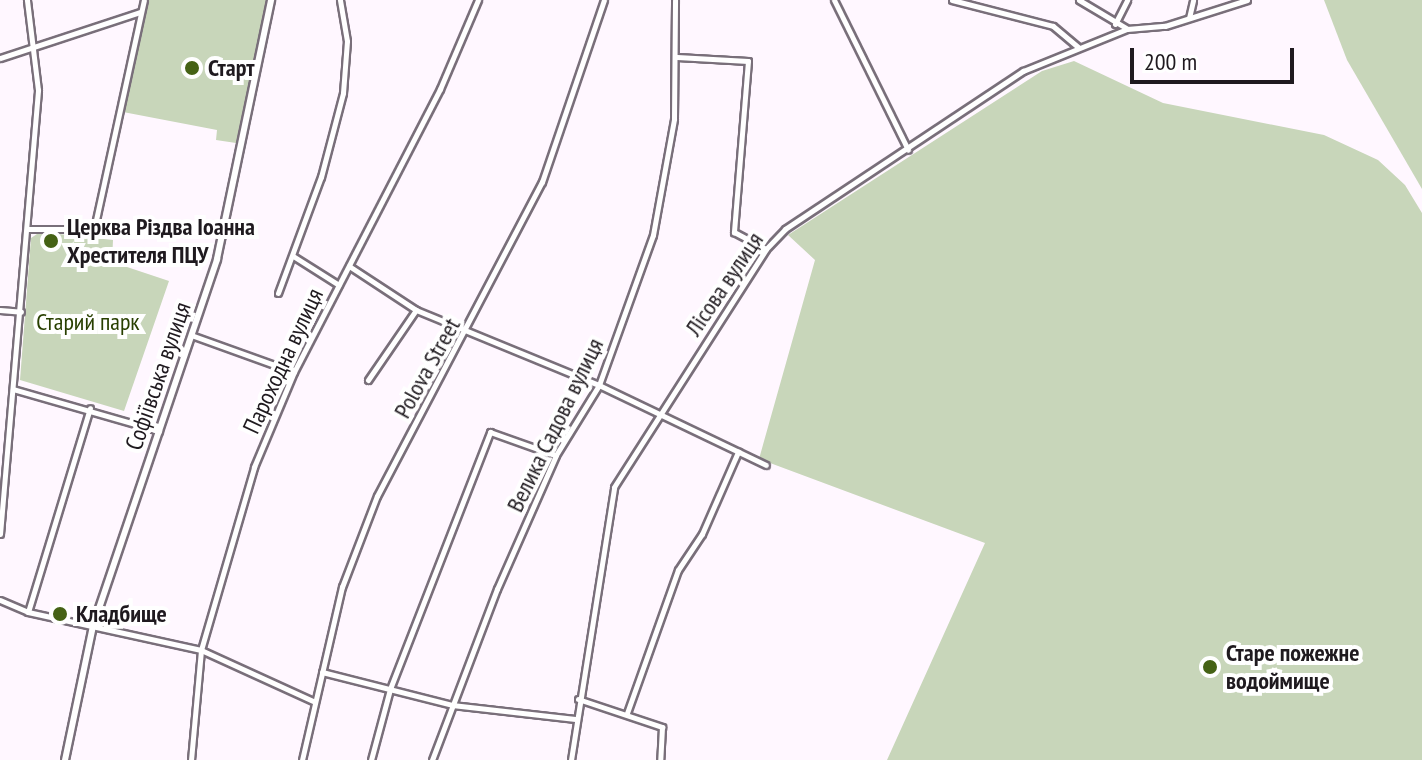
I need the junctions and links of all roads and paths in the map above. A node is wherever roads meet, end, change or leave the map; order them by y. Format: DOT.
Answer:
graph roads {
  1 [pos="27,0"];
  2 [pos="144,0"];
  3 [pos="271,0"];
  4 [pos="340,0"];
  5 [pos="478,0"];
  6 [pos="604,0"];
  7 [pos="675,0"];
  8 [pos="834,0"];
  9 [pos="952,0"];
  10 [pos="1079,0"];
  11 [pos="1127,0"];
  12 [pos="1193,0"];
  13 [pos="1247,0"];
  14 [pos="141,12"];
  15 [pos="1189,18"];
  16 [pos="1115,24"];
  17 [pos="1127,29"];
  18 [pos="1078,47"];
  19 [pos="32,48"];
  20 [pos="677,57"];
  21 [pos="0,58"];
  22 [pos="908,150"];
  23 [pos="29,229"];
  24 [pos="766,249"];
  25 [pos="293,256"];
  26 [pos="349,266"];
  27 [pos="339,285"];
  28 [pos="278,293"];
  29 [pos="0,310"];
  30 [pos="416,310"];
  31 [pos="21,312"];
  32 [pos="467,334"];
  33 [pos="191,335"];
  34 [pos="294,372"];
  35 [pos="368,380"];
  36 [pos="599,385"];
  37 [pos="13,389"];
  38 [pos="90,408"];
  39 [pos="657,414"];
  40 [pos="159,431"];
  41 [pos="738,452"];
  42 [pos="556,455"];
  43 [pos="766,465"];
  44 [pos="0,534"];
  45 [pos="0,600"];
  46 [pos="28,612"];
  47 [pos="93,626"];
  48 [pos="201,650"];
  49 [pos="322,672"];
  50 [pos="390,689"];
  51 [pos="578,699"];
  52 [pos="313,701"];
  53 [pos="452,705"];
  54 [pos="627,713"];
  55 [pos="575,719"];
  56 [pos="65,760"];
  57 [pos="191,760"];
  58 [pos="302,760"];
  59 [pos="371,760"];
  60 [pos="432,760"];
  61 [pos="571,760"];
  62 [pos="660,760"];
  1 -- 19 [label="street"];
  2 -- 14 [label="street"];
  3 -- 33 [label="street, Софіївська вулиця"];
  4 -- 25 [label="street"];
  5 -- 26 [label="street, Пароходна вулиця"];
  6 -- 32 [label="street, Polova Street"];
  7 -- 20 [label="street, Велика Садова вулиця"];
  8 -- 22 [label="street"];
  9 -- 18 [label="street"];
  10 -- 16 [label="street"];
  11 -- 16 [label="street"];
  12 -- 15 [label="street"];
  13 -- 15 [label="street, Лісова вулиця"];
  14 -- 19 [label="street"];
  14 -- 23 [label="street"];
  15 -- 17 [label="street, Лісова вулиця"];
  16 -- 17 [label="street"];
  17 -- 18 [label="street, Лісова вулиця"];
  18 -- 22 [label="street, Лісова вулиця"];
  19 -- 21 [label="street"];
  19 -- 23 [label="street"];
  20 -- 24 [label="street"];
  20 -- 36 [label="street, Велика Садова вулиця"];
  22 -- 24 [label="street, Лісова вулиця"];
  23 -- 31 [label="street"];
  24 -- 39 [label="street, Лісова вулиця"];
  25 -- 27 [label="street"];
  25 -- 28 [label="street"];
  26 -- 27 [label="street, Пароходна вулиця"];
  26 -- 30 [label="street"];
  27 -- 34 [label="street, Пароходна вулиця"];
  29 -- 31 [label="street"];
  30 -- 32 [label="street"];
  30 -- 35 [label="street"];
  31 -- 37 [label="street"];
  32 -- 36 [label="street"];
  32 -- 49 [label="street, Polova Street"];
  33 -- 34 [label="street"];
  33 -- 40 [label="street, Софіївська вулиця"];
  34 -- 48 [label="street, Пароходна вулиця"];
  36 -- 39 [label="street"];
  36 -- 42 [label="street, Велика Садова вулиця"];
  37 -- 38 [label="street"];
  37 -- 44 [label="street"];
  38 -- 40 [label="street"];
  38 -- 46 [label="street"];
  39 -- 41 [label="street"];
  39 -- 51 [label="street, Лісова вулиця"];
  40 -- 47 [label="street, Софіївська вулиця"];
  41 -- 43 [label="street"];
  41 -- 54 [label="street"];
  42 -- 50 [label="street"];
  42 -- 53 [label="street, Велика Садова вулиця"];
  45 -- 46 [label="street"];
  46 -- 47 [label="street"];
  47 -- 48 [label="street"];
  47 -- 56 [label="street, Софіївська вулиця"];
  48 -- 52 [label="street"];
  48 -- 57 [label="street, Пароходна вулиця"];
  49 -- 50 [label="street"];
  49 -- 52 [label="street, Polova Street"];
  50 -- 53 [label="street"];
  50 -- 59 [label="street"];
  51 -- 54 [label="street"];
  51 -- 55 [label="street, Лісова вулиця"];
  52 -- 58 [label="street, Polova Street"];
  53 -- 55 [label="street"];
  53 -- 60 [label="street, Велика Садова вулиця"];
  54 -- 62 [label="street"];
  55 -- 61 [label="street, Лісова вулиця"];
}
